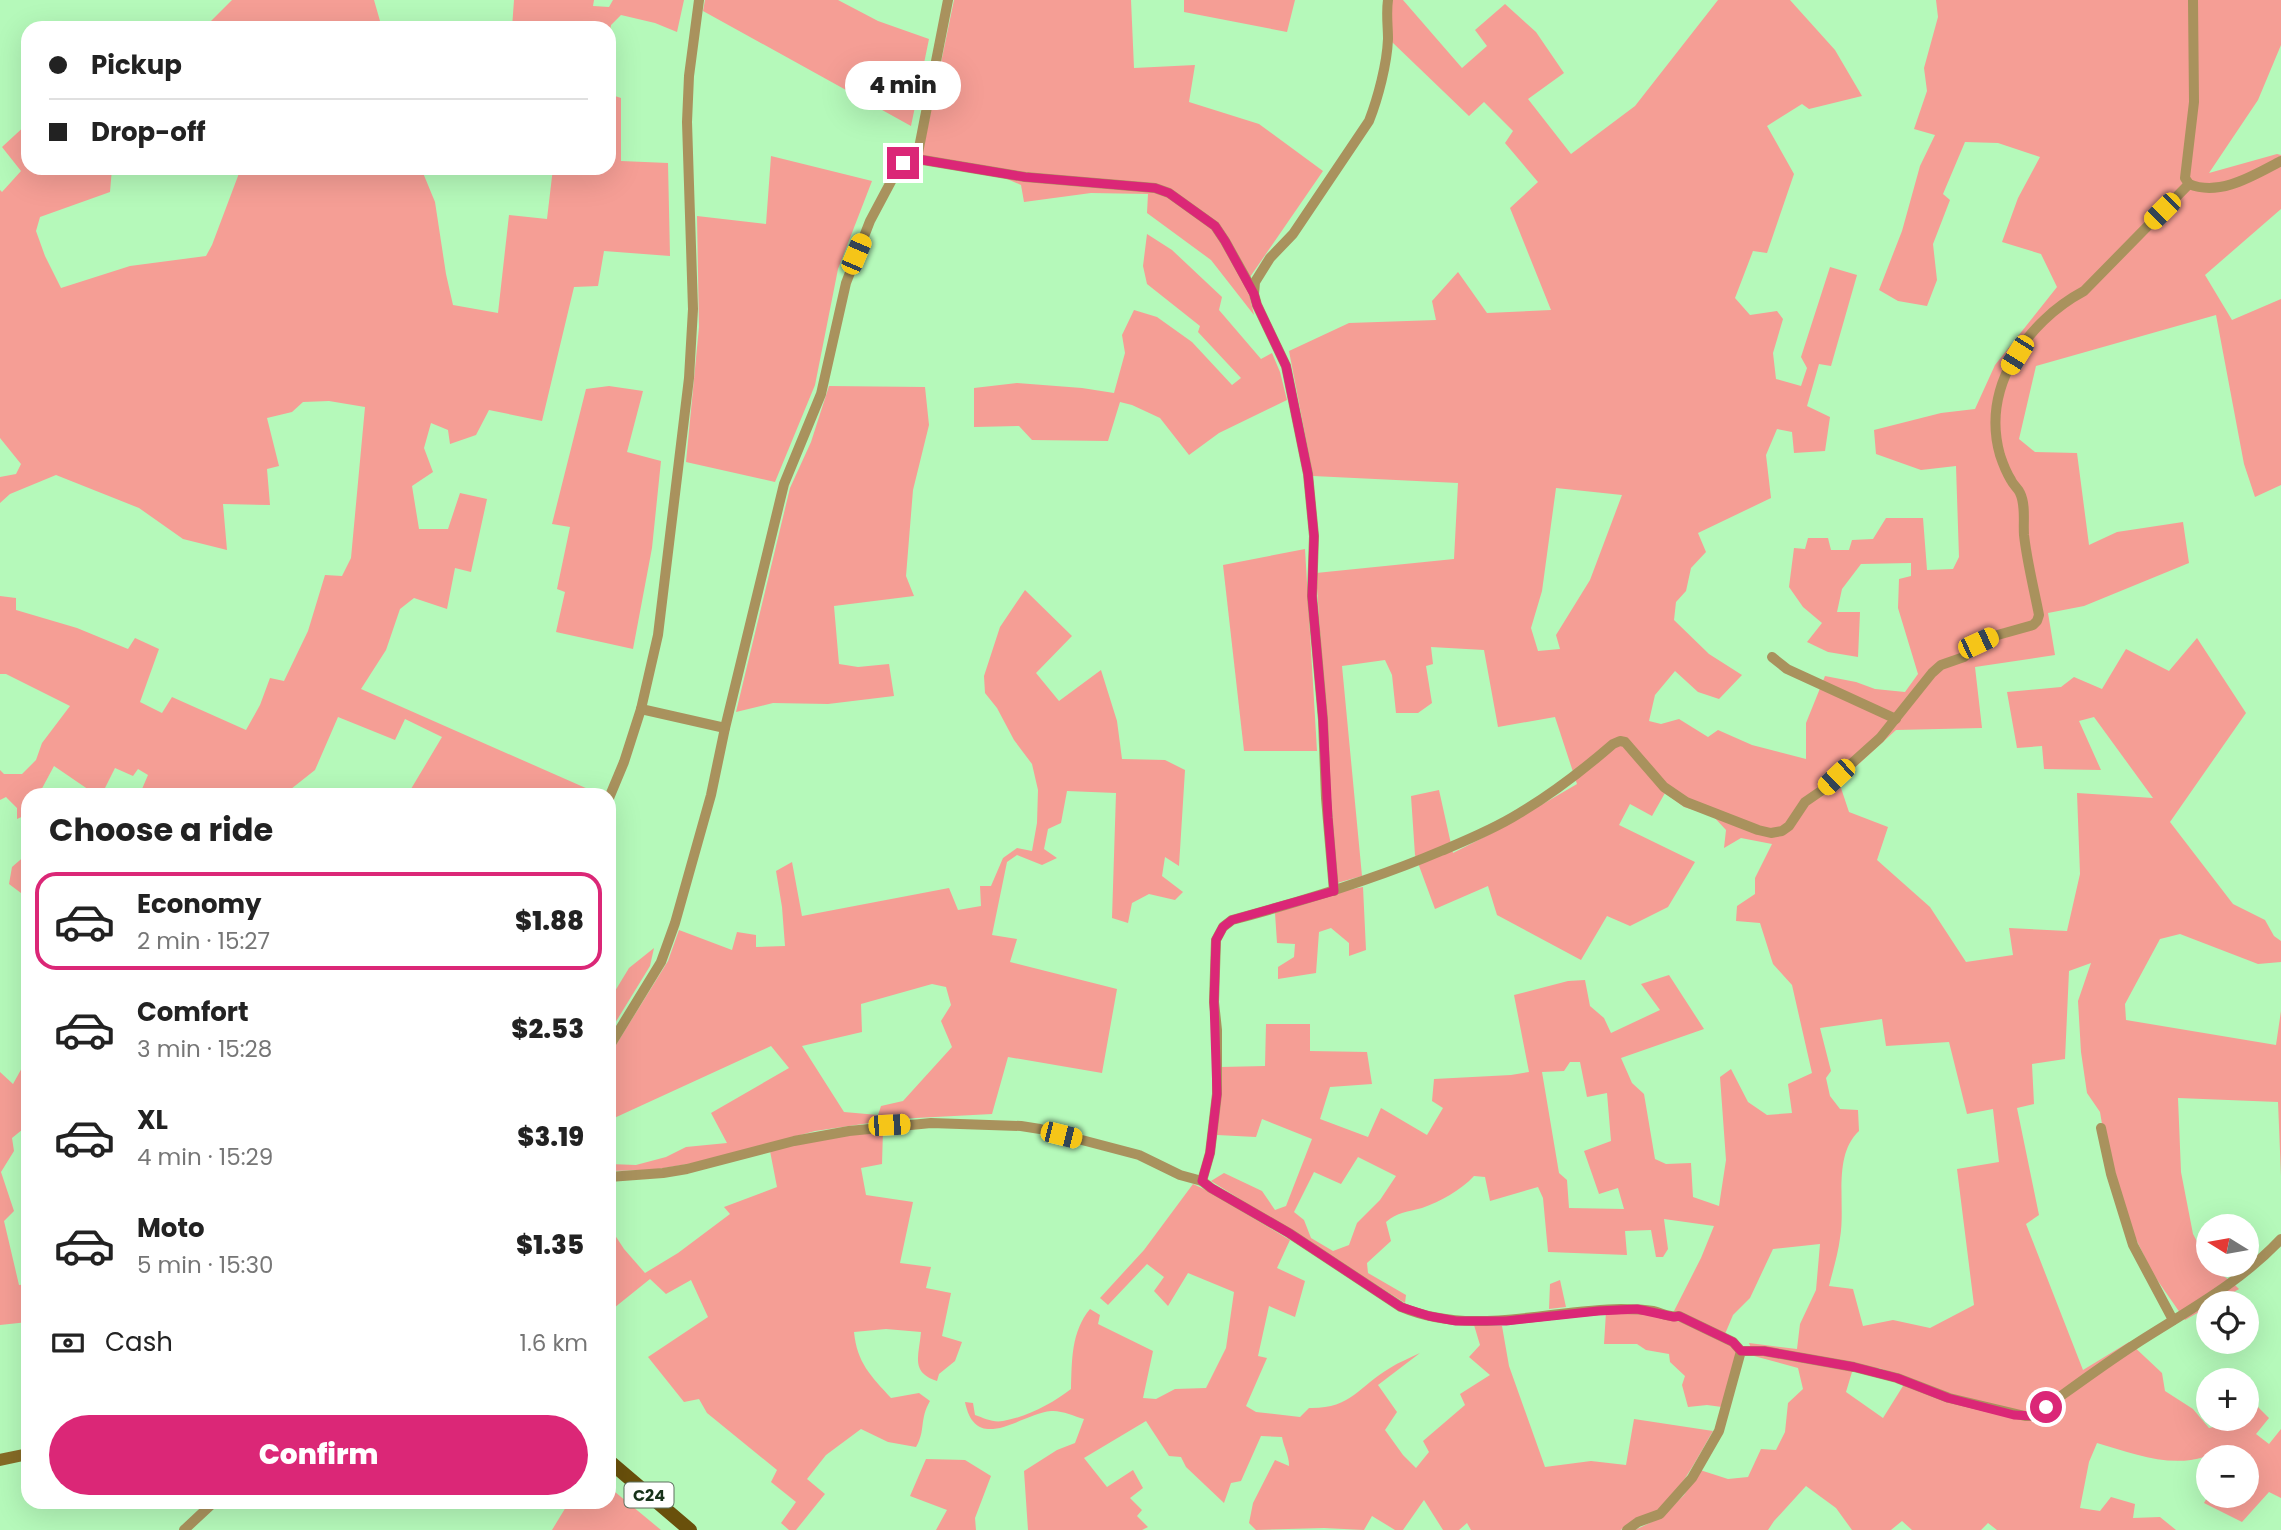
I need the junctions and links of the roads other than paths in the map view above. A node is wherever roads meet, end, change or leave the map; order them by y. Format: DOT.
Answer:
graph roads {
  1 [pos="699,0"];
  2 [pos="947,0"];
  3 [pos="1388,0"];
  4 [pos="2193,0"];
  5 [pos="911,158"];
  6 [pos="2281,161"];
  7 [pos="2189,184"];
  8 [pos="1254,294"];
  9 [pos="1772,657"];
  10 [pos="640,709"];
  11 [pos="1896,719"];
  12 [pos="724,728"];
  13 [pos="613,788"];
  14 [pos="1334,891"];
  15 [pos="616,1035"];
  16 [pos="2101,1128"];
  17 [pos="616,1176"];
  18 [pos="1202,1181"];
  19 [pos="2281,1239"];
  20 [pos="2173,1320"];
  21 [pos="1741,1351"];
  22 [pos="21,1456"];
  23 [pos="0,1460"];
  24 [pos="616,1467"];
  25 [pos="206,1509"];
  26 [pos="184,1530"];
  27 [pos="690,1530"];
  28 [pos="1627,1530"];
  1 -- 10 [label="street"];
  2 -- 5 [label="street"];
  3 -- 8 [label="street"];
  4 -- 7 [label="street"];
  5 -- 8 [label="street"];
  5 -- 12 [label="street"];
  6 -- 7 [label="street"];
  7 -- 11 [label="street"];
  8 -- 14 [label="street"];
  9 -- 11 [label="street"];
  10 -- 12 [label="street"];
  10 -- 13 [label="street"];
  11 -- 14 [label="street"];
  12 -- 15 [label="street"];
  14 -- 18 [label="street"];
  16 -- 20 [label="street"];
  17 -- 18 [label="street"];
  18 -- 21 [label="street"];
  19 -- 20 [label="street"];
  20 -- 21 [label="street"];
  21 -- 28 [label="street"];
  22 -- 23 [label="main road"];
  24 -- 27 [label="main road, C24"];
  25 -- 26 [label="street"];
}
